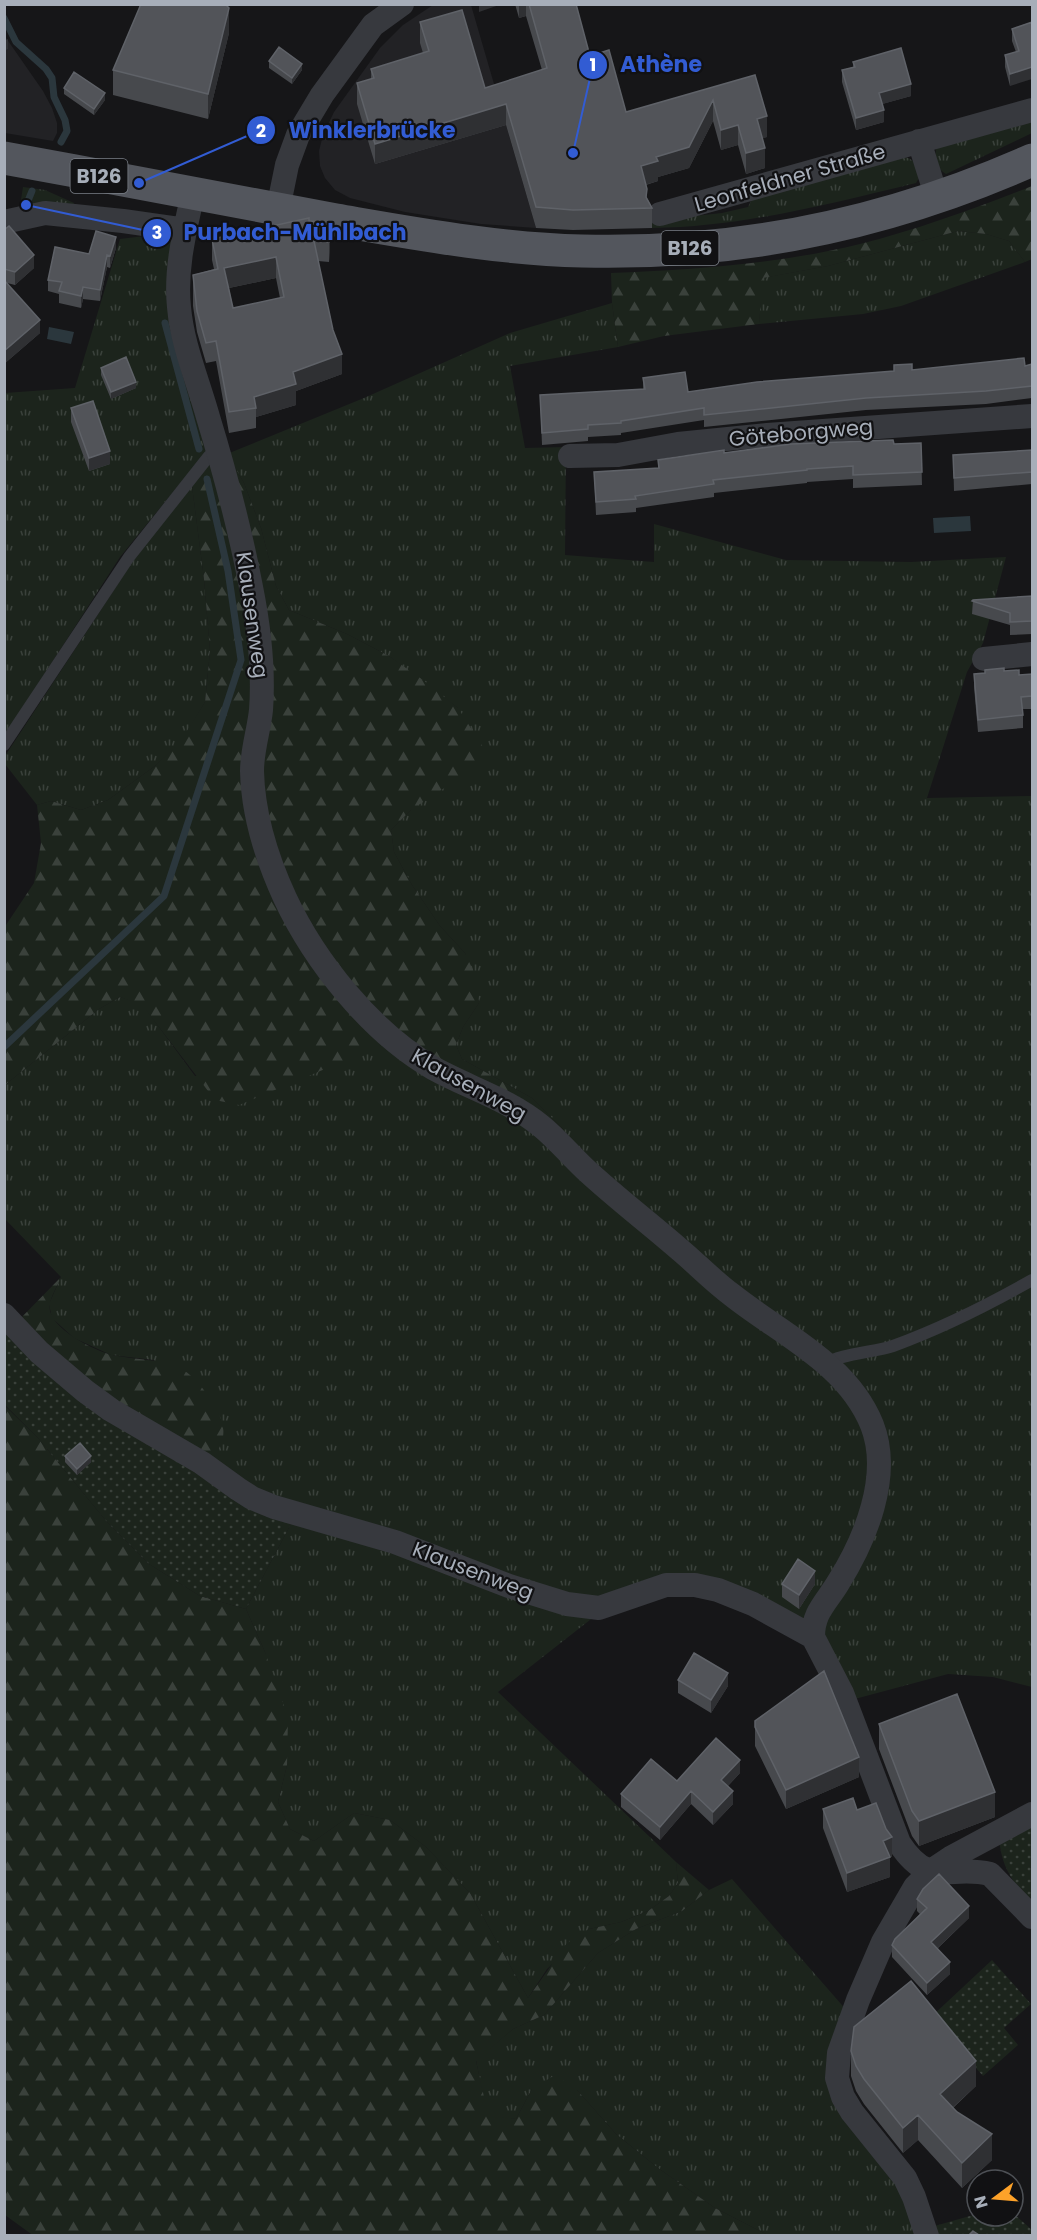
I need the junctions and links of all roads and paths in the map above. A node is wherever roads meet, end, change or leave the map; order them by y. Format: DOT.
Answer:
graph roads {
  1 [pos="402,4"];
  2 [pos="377,15"];
  3 [pos="1032,110"];
  4 [pos="919,141"];
  5 [pos="7,154"];
  6 [pos="1032,160"];
  7 [pos="193,193"];
  8 [pos="937,198"];
  9 [pos="278,209"];
  10 [pos="660,214"];
  11 [pos="17,219"];
  12 [pos="186,230"];
  13 [pos="1032,416"];
  14 [pos="219,452"];
  15 [pos="570,456"];
  16 [pos="1032,654"];
  17 [pos="984,659"];
  18 [pos="4,745"];
  19 [pos="1032,1280"];
  20 [pos="4,1315"];
  21 [pos="826,1364"];
  22 [pos="813,1637"];
  23 [pos="1032,1814"];
  24 [pos="988,1838"];
  25 [pos="931,1870"];
  26 [pos="997,1879"];
  27 [pos="1032,1917"];
  28 [pos="927,2235"];
  1 -- 2 [label="street"];
  2 -- 9 [label="street"];
  3 -- 4 [label="street, Leonfeldner Straße"];
  4 -- 8 [label="street"];
  4 -- 10 [label="street, Leonfeldner Straße"];
  5 -- 7 [label="main road, Leonfeldner Straße / B126"];
  6 -- 8 [label="main road, Leonfeldner Straße / B126"];
  7 -- 9 [label="main road, Leonfeldner Straße / B126"];
  7 -- 12 [label="street, Klausenweg"];
  8 -- 9 [label="main road, Leonfeldner Straße / B126"];
  11 -- 12 [label="street"];
  12 -- 14 [label="street, Klausenweg"];
  13 -- 15 [label="street, Göteborgweg"];
  14 -- 18 [label="lane"];
  14 -- 21 [label="street, Klausenweg"];
  16 -- 17 [label="street"];
  19 -- 21 [label="lane"];
  20 -- 22 [label="street, Klausenweg"];
  21 -- 22 [label="street, Klausenweg"];
  22 -- 25 [label="street"];
  23 -- 24 [label="street"];
  24 -- 25 [label="street"];
  24 -- 26 [label="street"];
  25 -- 26 [label="street"];
  25 -- 28 [label="street"];
  26 -- 27 [label="street"];
}
